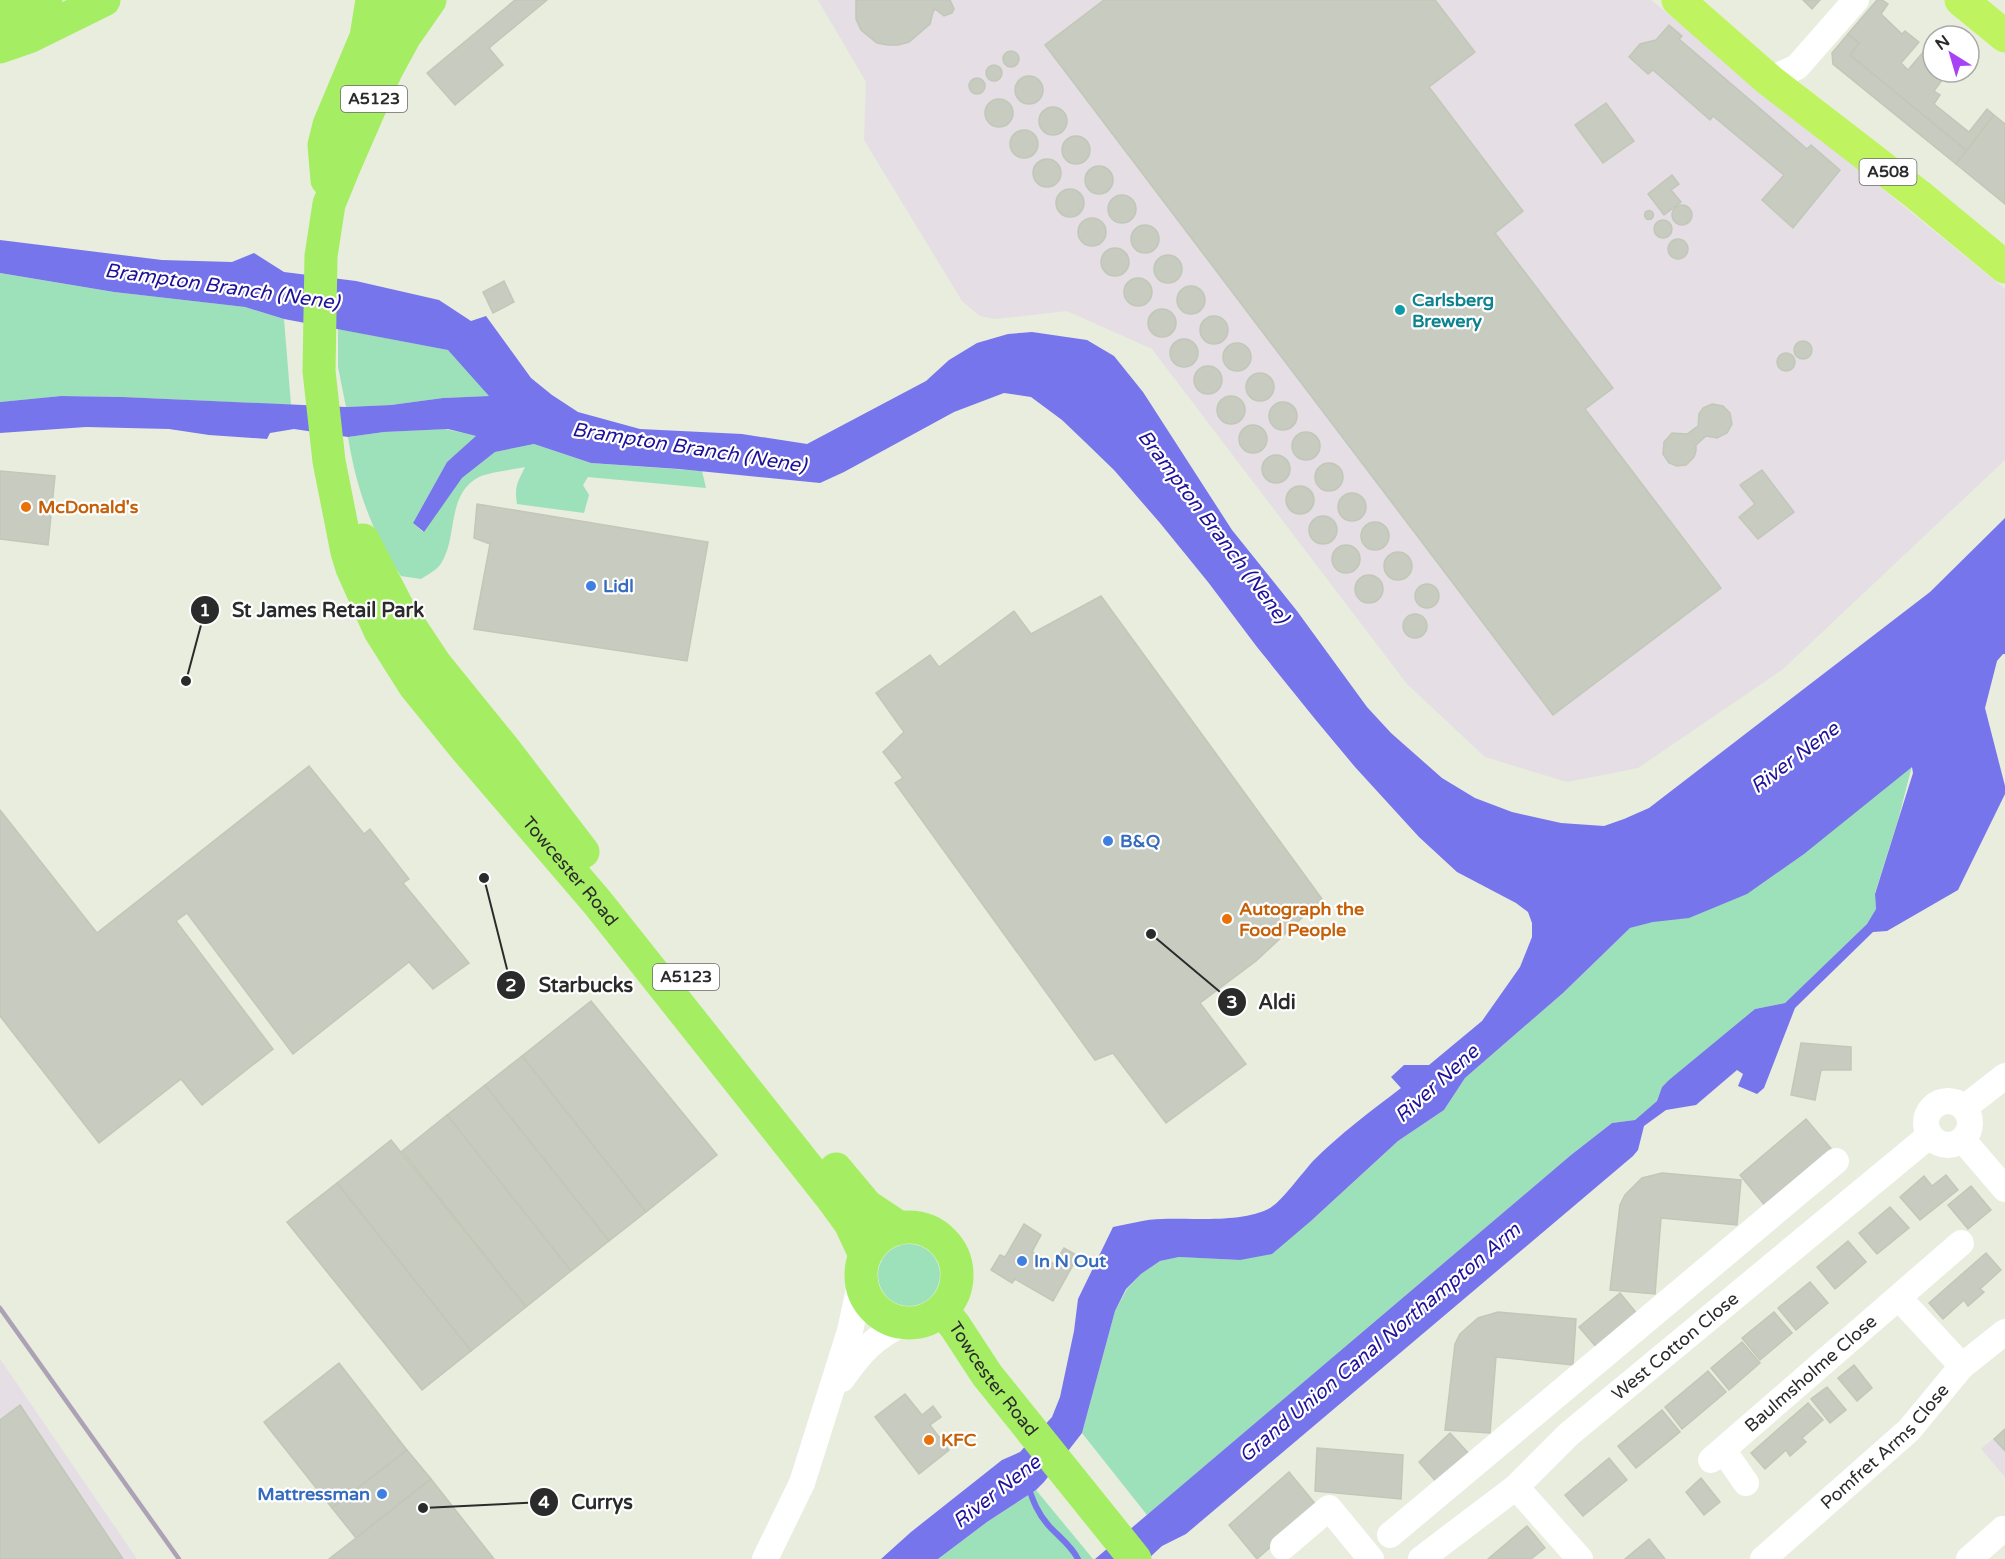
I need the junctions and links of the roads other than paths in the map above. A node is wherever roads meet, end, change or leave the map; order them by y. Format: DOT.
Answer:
graph roads {
  1 [pos="46,0"];
  2 [pos="372,0"];
  3 [pos="399,0"];
  4 [pos="430,0"];
  5 [pos="1856,0"];
  6 [pos="1961,0"];
  7 [pos="83,5"];
  8 [pos="1684,5"];
  9 [pos="0,17"];
  10 [pos="2005,36"];
  11 [pos="0,47"];
  12 [pos="1768,80"];
  13 [pos="328,192"];
  14 [pos="2005,267"];
  15 [pos="328,461"];
  16 [pos="2005,1076"];
  17 [pos="1964,1108"];
  18 [pos="1929,1136"];
  19 [pos="1963,1140"];
  20 [pos="1836,1161"];
  21 [pos="2005,1189"];
  22 [pos="900,1228"];
  23 [pos="1961,1243"];
  24 [pos="863,1267"];
  25 [pos="1899,1298"];
  26 [pos="942,1310"];
  27 [pos="904,1323"];
  28 [pos="2005,1332"];
  29 [pos="1962,1366"];
  30 [pos="831,1394"];
  31 [pos="1539,1409"];
  32 [pos="1569,1434"];
  33 [pos="1746,1483"];
  34 [pos="1516,1487"];
  35 [pos="2003,1529"];
  36 [pos="1390,1534"];
  37 [pos="1283,1547"];
  38 [pos="765,1559"];
  39 [pos="1135,1559"];
  40 [pos="1371,1559"];
  41 [pos="1421,1559"];
  42 [pos="1580,1559"];
  43 [pos="1763,1559"];
  44 [pos="1969,1559"];
  1 -- 9 [label="main road"];
  2 -- 13 [label="main road"];
  3 -- 13 [label="main road, Towcester Road / A5123"];
  4 -- 13 [label="main road, Towcester Road / A5123"];
  5 -- 12 [label="street"];
  6 -- 10 [label="highway"];
  7 -- 11 [label="main road"];
  8 -- 12 [label="highway, A508"];
  12 -- 14 [label="highway, A508"];
  13 -- 15 [label="main road, Towcester Road / A5123"];
  15 -- 22 [label="main road, Towcester Road / A5123"];
  15 -- 24 [label="main road, Towcester Road / A5123"];
  16 -- 17 [label="street"];
  17 -- 18 [label="street"];
  17 -- 19 [label="street"];
  18 -- 19 [label="street"];
  18 -- 32 [label="street, West Cotton Close"];
  19 -- 21 [label="street"];
  20 -- 31 [label="street"];
  22 -- 24 [label="main road"];
  22 -- 26 [label="main road, A5123"];
  23 -- 25 [label="street, Baulmsholme Close"];
  24 -- 27 [label="main road, A5123"];
  24 -- 30 [label="street"];
  25 -- 29 [label="street"];
  25 -- 33 [label="street, Baulmsholme Close"];
  26 -- 27 [label="main road"];
  26 -- 39 [label="main road, Towcester Road"];
  27 -- 30 [label="street"];
  28 -- 29 [label="street, Pomfret Arms Close"];
  29 -- 43 [label="street, Pomfret Arms Close"];
  30 -- 38 [label="street"];
  31 -- 32 [label="street"];
  31 -- 36 [label="street"];
  32 -- 34 [label="street, West Cotton Close"];
  34 -- 41 [label="street, West Cotton Close"];
  34 -- 42 [label="street"];
  35 -- 44 [label="street"];
  37 -- 40 [label="street"];
}
